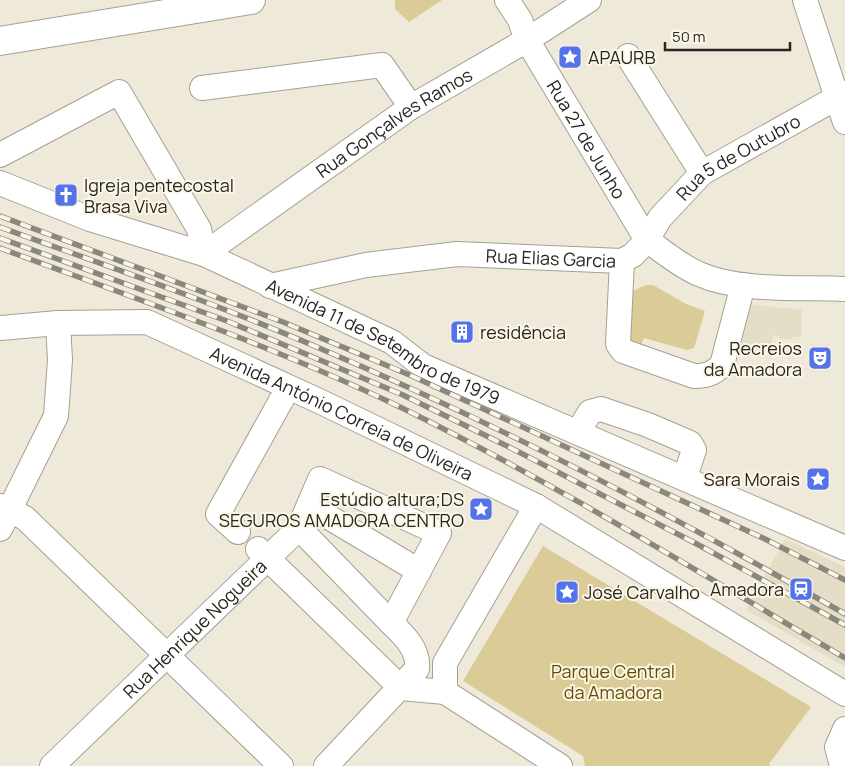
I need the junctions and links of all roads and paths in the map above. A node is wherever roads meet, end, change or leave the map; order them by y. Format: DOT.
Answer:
graph roads {
  1 [pos="131,0"];
  2 [pos="251,0"];
  3 [pos="507,0"];
  4 [pos="589,0"];
  5 [pos="805,0"];
  6 [pos="523,20"];
  7 [pos="0,21"];
  8 [pos="0,41"];
  9 [pos="628,56"];
  10 [pos="202,88"];
  11 [pos="841,95"];
  12 [pos="411,107"];
  13 [pos="845,122"];
  14 [pos="0,155"];
  15 [pos="702,173"];
  16 [pos="0,183"];
  17 [pos="647,240"];
  18 [pos="204,254"];
  19 [pos="622,261"];
  20 [pos="743,285"];
  21 [pos="270,286"];
  22 [pos="845,289"];
  23 [pos="58,323"];
  24 [pos="0,328"];
  25 [pos="288,388"];
  26 [pos="578,432"];
  27 [pos="684,477"];
  28 [pos="310,506"];
  29 [pos="536,506"];
  30 [pos="3,516"];
  31 [pos="300,528"];
  32 [pos="238,532"];
  33 [pos="845,548"];
  34 [pos="262,554"];
  35 [pos="419,571"];
  36 [pos="392,623"];
  37 [pos="451,652"];
  38 [pos="167,657"];
  39 [pos="418,658"];
  40 [pos="401,688"];
  41 [pos="444,692"];
  42 [pos="845,694"];
  43 [pos="845,729"];
  44 [pos="52,766"];
  45 [pos="281,766"];
  46 [pos="326,766"];
  47 [pos="560,766"];
  48 [pos="842,766"];
  1 -- 7 [label="main road"];
  2 -- 8 [label="main road"];
  3 -- 6 [label="street, Rua 27 de Junho"];
  4 -- 6 [label="street, Rua Gonçalves Ramos"];
  5 -- 11 [label="street"];
  6 -- 12 [label="street, Rua Gonçalves Ramos"];
  6 -- 17 [label="street, Rua 27 de Junho"];
  9 -- 15 [label="street"];
  10 -- 12 [label="street"];
  11 -- 13 [label="street"];
  11 -- 15 [label="street, Rua 5 de Outubro"];
  12 -- 18 [label="street, Rua Gonçalves Ramos"];
  14 -- 18 [label="street"];
  15 -- 17 [label="street, Rua 5 de Outubro"];
  16 -- 18 [label="street, Avenida 11 de Setembro de 1979"];
  17 -- 19 [label="street, Rua Elias Garcia"];
  17 -- 20 [label="street"];
  18 -- 21 [label="street, Avenida 11 de Setembro de 1979"];
  19 -- 20 [label="street"];
  19 -- 21 [label="street, Rua Elias Garcia"];
  20 -- 22 [label="street"];
  21 -- 26 [label="street, Avenida 11 de Setembro de 1979"];
  23 -- 24 [label="street"];
  23 -- 25 [label="street, Avenida António Correia de Oliveira"];
  23 -- 30 [label="street"];
  25 -- 29 [label="street, Avenida António Correia de Oliveira"];
  25 -- 32 [label="street"];
  26 -- 27 [label="street, Avenida 11 de Setembro de 1979"];
  26 -- 27 [label="street"];
  27 -- 33 [label="street, Avenida 11 de Setembro de 1979"];
  28 -- 31 [label="street"];
  28 -- 35 [label="street"];
  28 -- 35 [label="street"];
  29 -- 37 [label="street"];
  29 -- 42 [label="street, Avenida António Correia de Oliveira"];
  30 -- 38 [label="street"];
  31 -- 34 [label="street"];
  31 -- 36 [label="street"];
  34 -- 38 [label="street, Rua Henrique Nogueira"];
  34 -- 40 [label="street, Rua Henrique Nogueira"];
  35 -- 36 [label="street"];
  36 -- 39 [label="street"];
  37 -- 39 [label="street"];
  37 -- 41 [label="street"];
  38 -- 44 [label="street, Rua Henrique Nogueira"];
  38 -- 45 [label="street"];
  39 -- 40 [label="street"];
  40 -- 41 [label="street"];
  40 -- 46 [label="street"];
  41 -- 47 [label="street"];
  43 -- 48 [label="street"];
}
